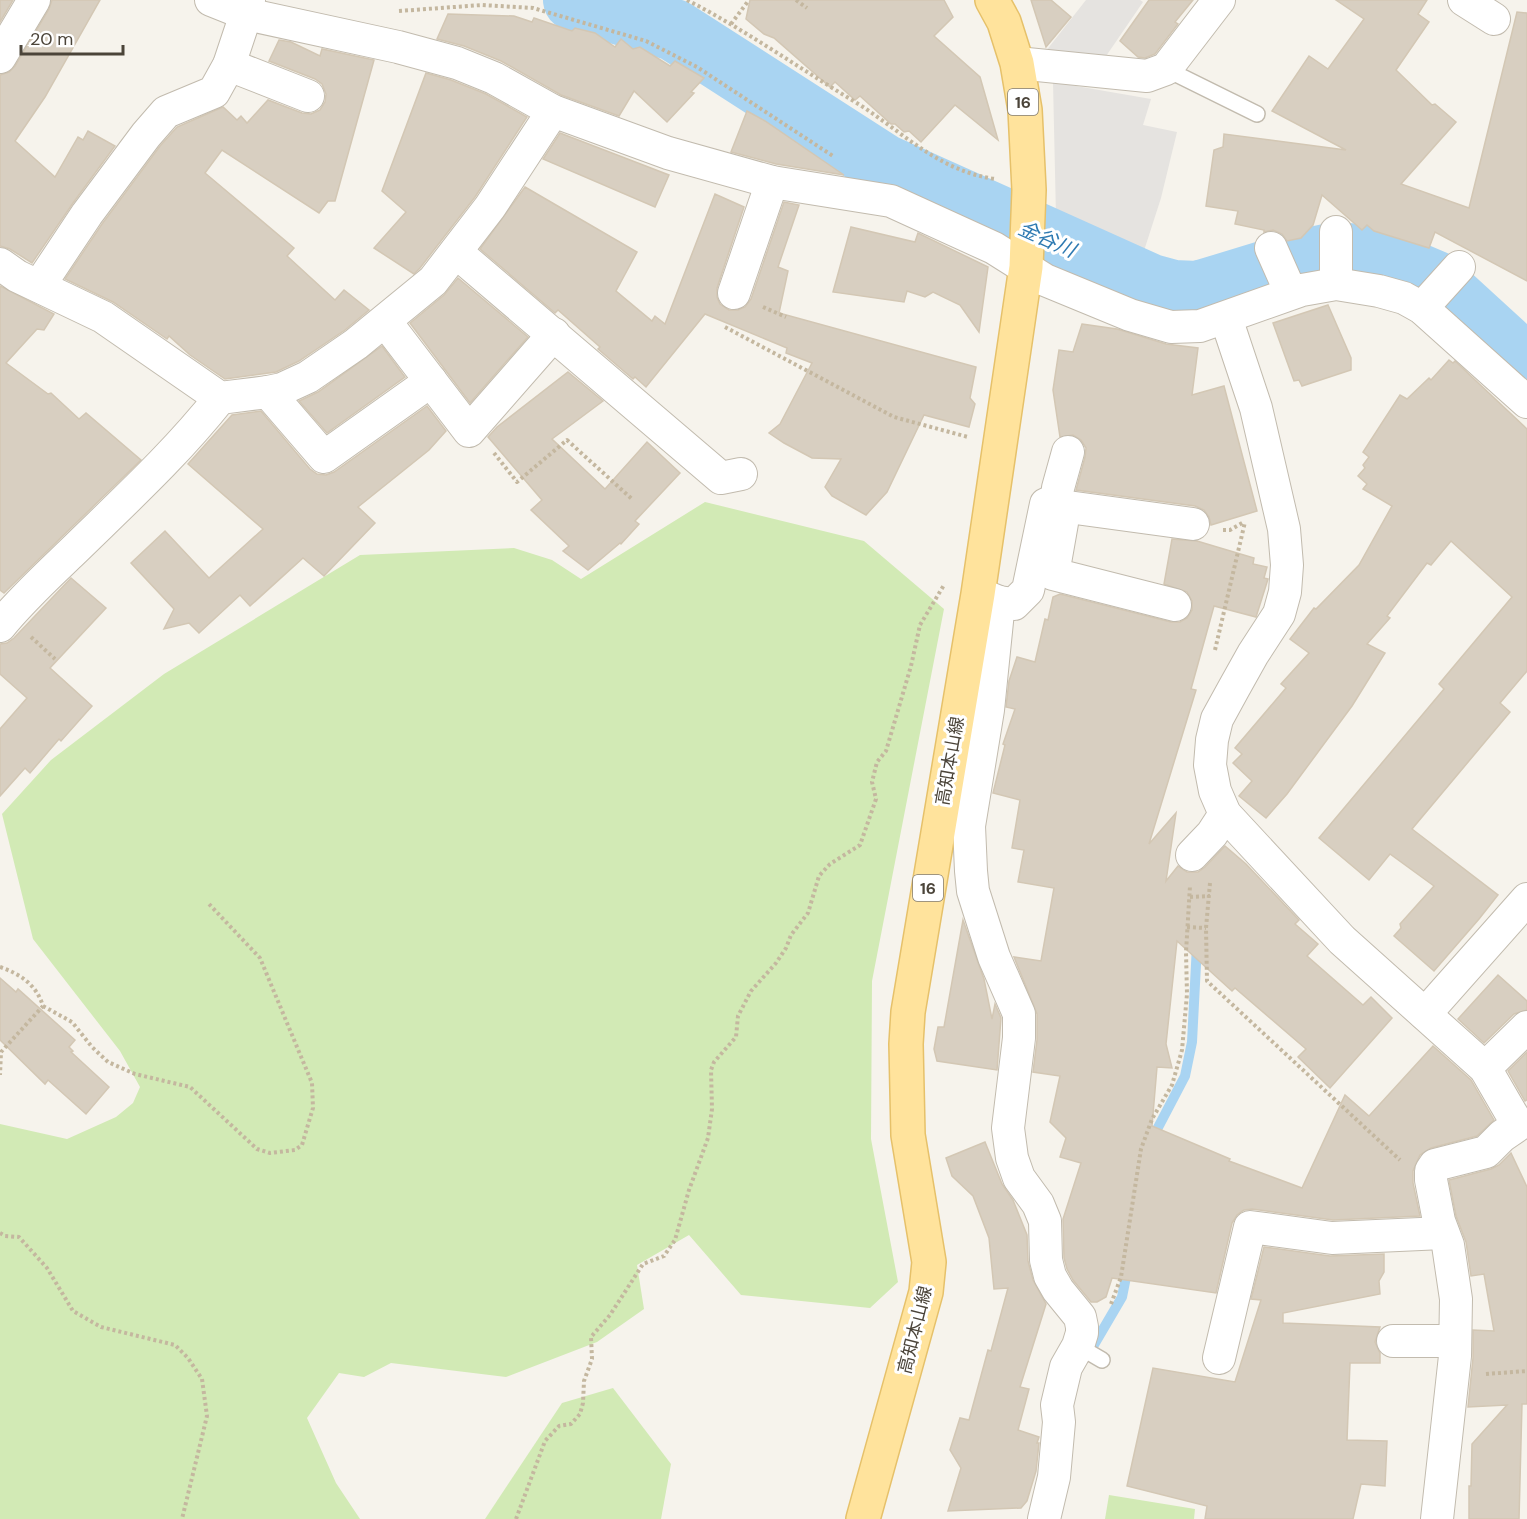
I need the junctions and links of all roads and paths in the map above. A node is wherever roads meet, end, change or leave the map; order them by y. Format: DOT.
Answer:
graph roads {
  1 [pos="34,0"];
  2 [pos="211,0"];
  3 [pos="687,0"];
  4 [pos="749,0"];
  5 [pos="796,0"];
  6 [pos="992,0"];
  7 [pos="1219,0"];
  8 [pos="1464,0"];
  9 [pos="248,7"];
  10 [pos="807,8"];
  11 [pos="388,12"];
  12 [pos="1494,19"];
  13 [pos="731,24"];
  14 [pos="0,57"];
  15 [pos="1017,63"];
  16 [pos="229,65"];
  17 [pos="1166,69"];
  18 [pos="308,96"];
  19 [pos="553,111"];
  20 [pos="1257,114"];
  21 [pos="1002,180"];
  22 [pos="772,182"];
  23 [pos="847,194"];
  24 [pos="1336,232"];
  25 [pos="1272,248"];
  26 [pos="456,252"];
  27 [pos="1027,260"];
  28 [pos="1459,267"];
  29 [pos="1336,278"];
  30 [pos="14,280"];
  31 [pos="1289,289"];
  32 [pos="734,293"];
  33 [pos="1425,304"];
  34 [pos="1226,318"];
  35 [pos="385,321"];
  36 [pos="554,334"];
  37 [pos="431,381"];
  38 [pos="268,392"];
  39 [pos="220,398"];
  40 [pos="1527,402"];
  41 [pos="474,426"];
  42 [pos="1001,441"];
  43 [pos="1068,452"];
  44 [pos="741,474"];
  45 [pos="633,500"];
  46 [pos="1056,506"];
  47 [pos="1279,509"];
  48 [pos="1245,522"];
  49 [pos="1193,524"];
  50 [pos="986,586"];
  51 [pos="1174,605"];
  52 [pos="0,626"];
  53 [pos="1212,660"];
  54 [pos="1210,834"];
  55 [pos="1210,896"];
  56 [pos="1190,897"];
  57 [pos="1527,899"];
  58 [pos="209,904"];
  59 [pos="1187,927"];
  60 [pos="1206,928"];
  61 [pos="0,967"];
  62 [pos="43,1005"];
  63 [pos="1425,1014"];
  64 [pos="1527,1027"];
  65 [pos="1485,1068"];
  66 [pos="0,1075"];
  67 [pos="1522,1136"];
  68 [pos="1431,1171"];
  69 [pos="0,1233"];
  70 [pos="1443,1233"];
  71 [pos="1393,1341"];
  72 [pos="1455,1341"];
  73 [pos="1086,1347"];
  74 [pos="1219,1358"];
  75 [pos="1527,1371"];
  76 [pos="1453,1377"];
  77 [pos="867,1516"];
  78 [pos="182,1519"];
  79 [pos="516,1519"];
  80 [pos="1044,1519"];
  81 [pos="1437,1519"];
  1 -- 14 [label="street"];
  2 -- 9 [label="street"];
  3 -- 13 [label="path"];
  4 -- 13 [label="path"];
  5 -- 10 [label="path"];
  6 -- 15 [label="main road, 高知本山線 / 16"];
  7 -- 17 [label="street"];
  8 -- 12 [label="street"];
  9 -- 16 [label="street"];
  9 -- 19 [label="street"];
  11 -- 23 [label="path"];
  13 -- 21 [label="path"];
  15 -- 17 [label="street"];
  15 -- 27 [label="main road, 高知本山線 / 16"];
  16 -- 18 [label="street"];
  16 -- 30 [label="street"];
  17 -- 20 [label="lane"];
  19 -- 22 [label="street"];
  19 -- 26 [label="street"];
  22 -- 23 [label="street"];
  22 -- 32 [label="street"];
  23 -- 27 [label="street"];
  24 -- 29 [label="street"];
  25 -- 31 [label="street"];
  26 -- 35 [label="street"];
  26 -- 36 [label="street"];
  27 -- 34 [label="street"];
  27 -- 42 [label="main road, 高知本山線 / 16"];
  28 -- 33 [label="street"];
  29 -- 31 [label="street"];
  29 -- 33 [label="street"];
  30 -- 39 [label="street"];
  31 -- 34 [label="street"];
  32 -- 42 [label="path"];
  33 -- 40 [label="street"];
  34 -- 47 [label="street"];
  35 -- 37 [label="street"];
  35 -- 38 [label="street"];
  36 -- 41 [label="street"];
  36 -- 44 [label="street"];
  37 -- 38 [label="street"];
  37 -- 41 [label="street"];
  38 -- 39 [label="street"];
  39 -- 52 [label="street"];
  41 -- 45 [label="path"];
  42 -- 50 [label="main road, 高知本山線 / 16"];
  43 -- 46 [label="street"];
  46 -- 49 [label="street"];
  46 -- 50 [label="street"];
  46 -- 51 [label="street"];
  47 -- 48 [label="path"];
  47 -- 54 [label="street"];
  48 -- 49 [label="path"];
  48 -- 53 [label="path"];
  50 -- 73 [label="street"];
  50 -- 77 [label="main road, 高知本山線 / 16"];
  50 -- 79 [label="path"];
  54 -- 55 [label="path"];
  54 -- 56 [label="path"];
  54 -- 63 [label="street"];
  55 -- 56 [label="path"];
  55 -- 60 [label="path"];
  56 -- 59 [label="path"];
  57 -- 63 [label="street"];
  58 -- 62 [label="path"];
  59 -- 60 [label="path"];
  59 -- 73 [label="path"];
  60 -- 68 [label="path"];
  61 -- 62 [label="path"];
  62 -- 66 [label="path"];
  63 -- 65 [label="street"];
  64 -- 65 [label="street"];
  65 -- 67 [label="street"];
  67 -- 68 [label="street"];
  68 -- 70 [label="street"];
  69 -- 78 [label="path"];
  70 -- 72 [label="street"];
  70 -- 74 [label="street"];
  71 -- 72 [label="street"];
  72 -- 76 [label="street"];
  73 -- 80 [label="street"];
  75 -- 76 [label="path"];
  76 -- 81 [label="street"];
}
